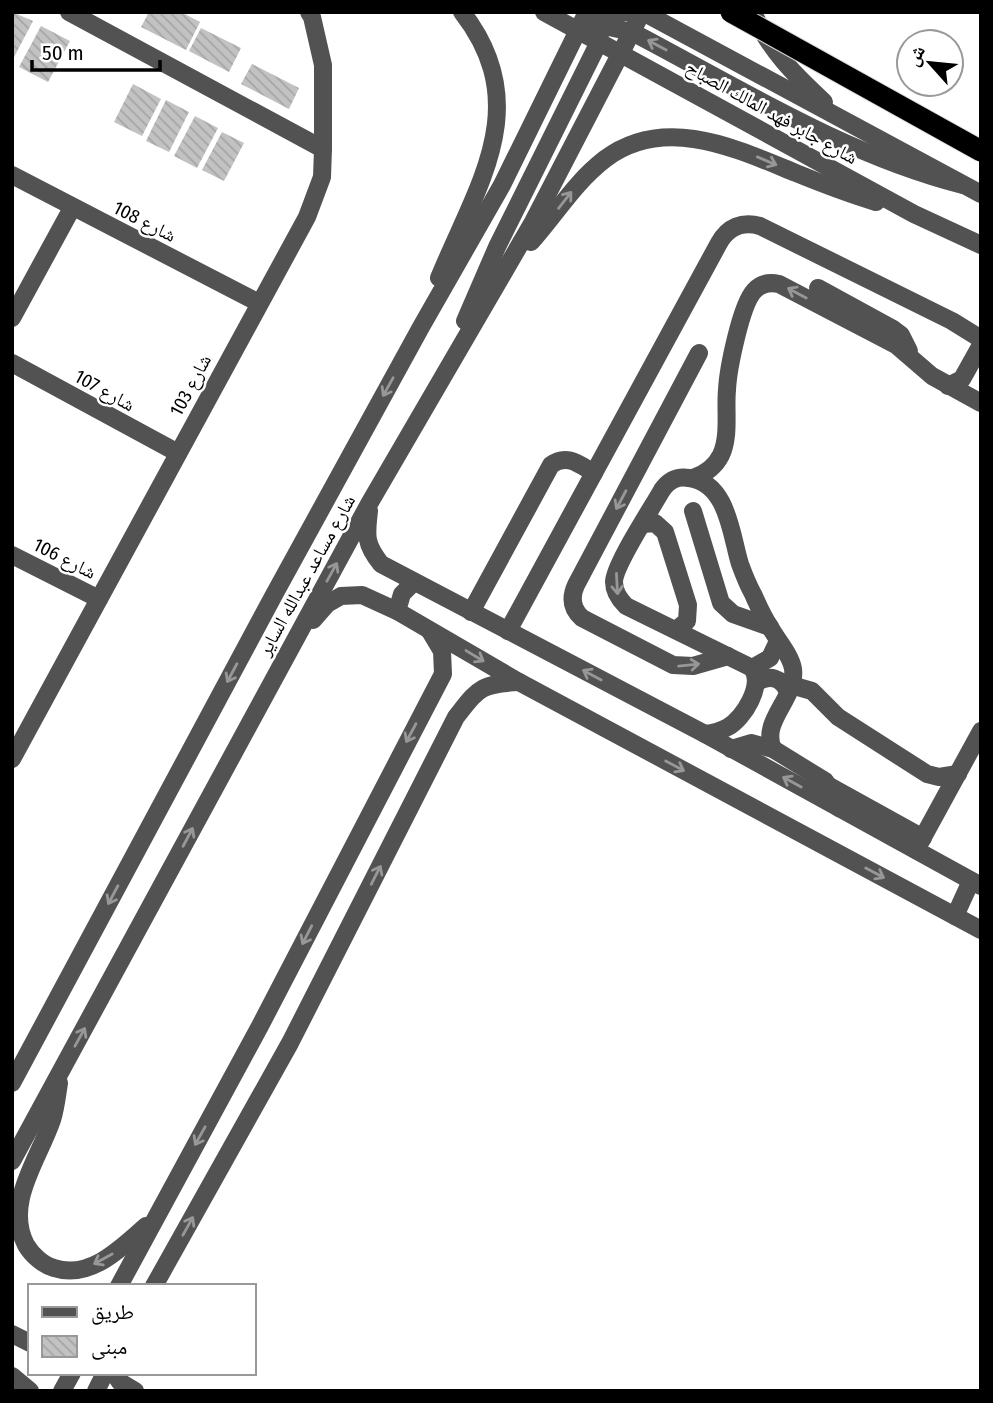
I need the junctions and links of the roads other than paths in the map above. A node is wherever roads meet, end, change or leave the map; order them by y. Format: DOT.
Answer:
graph roads {
  1 [pos="69,12"];
  2 [pos="309,12"];
  3 [pos="462,12"];
  4 [pos="544,12"];
  5 [pos="587,12"];
  6 [pos="641,12"];
  7 [pos="731,12"];
  8 [pos="753,12"];
  9 [pos="610,21"];
  10 [pos="578,31"];
  11 [pos="621,53"];
  12 [pos="842,120"];
  13 [pos="323,149"];
  14 [pos="981,151"];
  15 [pos="12,175"];
  16 [pos="963,185"];
  17 [pos="981,194"];
  18 [pos="72,208"];
  19 [pos="914,214"];
  20 [pos="981,245"];
  21 [pos="505,271"];
  22 [pos="818,288"];
  23 [pos="259,303"];
  24 [pos="12,318"];
  25 [pos="421,327"];
  26 [pos="981,339"];
  27 [pos="981,345"];
  28 [pos="455,354"];
  29 [pos="704,356"];
  30 [pos="912,357"];
  31 [pos="12,363"];
  32 [pos="948,386"];
  33 [pos="981,403"];
  34 [pos="178,453"];
  35 [pos="594,473"];
  36 [pos="693,478"];
  37 [pos="369,504"];
  38 [pos="698,510"];
  39 [pos="643,524"];
  40 [pos="12,555"];
  41 [pos="414,582"];
  42 [pos="99,599"];
  43 [pos="397,611"];
  44 [pos="471,612"];
  45 [pos="428,628"];
  46 [pos="676,630"];
  47 [pos="508,631"];
  48 [pos="774,634"];
  49 [pos="294,641"];
  50 [pos="728,656"];
  51 [pos="755,675"];
  52 [pos="519,682"];
  53 [pos="789,688"];
  54 [pos="981,731"];
  55 [pos="705,734"];
  56 [pos="731,749"];
  57 [pos="773,749"];
  58 [pos="14,752"];
  59 [pos="958,774"];
  60 [pos="829,786"];
  61 [pos="839,808"];
  62 [pos="919,844"];
  63 [pos="976,884"];
  64 [pos="955,916"];
  65 [pos="981,930"];
  66 [pos="44,1023"];
  67 [pos="260,1027"];
  68 [pos="290,1043"];
  69 [pos="12,1066"];
  70 [pos="60,1074"];
  71 [pos="12,1083"];
  72 [pos="12,1161"];
  73 [pos="168,1195"];
  74 [pos="120,1284"];
  75 [pos="155,1284"];
  76 [pos="12,1334"];
  77 [pos="28,1342"];
  78 [pos="71,1375"];
  79 [pos="104,1375"];
  80 [pos="115,1375"];
  81 [pos="12,1376"];
  82 [pos="133,1390"];
  83 [pos="30,1391"];
  84 [pos="62,1391"];
  85 [pos="96,1391"];
  1 -- 13 [label="street"];
  2 -- 13 [label="street, شارع 103"];
  3 -- 25 [label="street"];
  4 -- 10 [label="street, شارع جابر فهد المالك الصباح"];
  5 -- 10 [label="street, شارع مساعد عبدالله الساير"];
  6 -- 9 [label="street, شارع مساعد عبدالله الساير"];
  6 -- 12 [label="street, شارع جابر فهد المالك الصباح"];
  7 -- 14 [label="highway, bridge"];
  8 -- 12 [label="street"];
  9 -- 10 [label="street, شارع جابر فهد المالك الصباح"];
  9 -- 11 [label="street, شارع مساعد عبدالله الساير"];
  9 -- 11 [label="street, شارع جابر فهد المالك الصباح"];
  16 -- 9 [label="street, one-way"];
  9 -- 28 [label="street"];
  10 -- 25 [label="street, شارع مساعد عبدالله الساير"];
  11 -- 19 [label="street, شارع جابر فهد المالك الصباح"];
  11 -- 21 [label="street, شارع مساعد عبدالله الساير"];
  12 -- 16 [label="street, شارع جابر فهد المالك الصباح"];
  13 -- 23 [label="street, شارع 103"];
  15 -- 18 [label="street, شارع 108"];
  16 -- 17 [label="street, شارع جابر فهد المالك الصباح"];
  18 -- 23 [label="street, شارع 108"];
  18 -- 24 [label="street"];
  19 -- 20 [label="street, شارع جابر فهد المالك الصباح"];
  21 -- 19 [label="street, one-way"];
  21 -- 28 [label="street, شارع مساعد عبدالله الساير"];
  22 -- 30 [label="street"];
  23 -- 34 [label="street, شارع 103"];
  25 -- 66 [label="street, شارع مساعد عبدالله الساير, one-way"];
  26 -- 35 [label="street"];
  27 -- 32 [label="street"];
  28 -- 37 [label="street, شارع مساعد عبدالله الساير"];
  29 -- 50 [label="street, one-way"];
  30 -- 32 [label="street"];
  30 -- 36 [label="street, one-way"];
  31 -- 34 [label="street, شارع 107"];
  32 -- 33 [label="street"];
  34 -- 42 [label="street, شارع 103"];
  35 -- 44 [label="street"];
  35 -- 47 [label="street"];
  36 -- 39 [label="street"];
  36 -- 48 [label="street"];
  37 -- 41 [label="street"];
  49 -- 37 [label="street, شارع مساعد عبدالله الساير, one-way"];
  38 -- 48 [label="street"];
  39 -- 46 [label="street"];
  39 -- 46 [label="street, one-way"];
  40 -- 42 [label="street, شارع 106"];
  41 -- 43 [label="street"];
  41 -- 44 [label="street"];
  42 -- 58 [label="street, شارع 103"];
  43 -- 45 [label="street"];
  43 -- 49 [label="street"];
  44 -- 47 [label="street"];
  45 -- 52 [label="street, one-way"];
  45 -- 67 [label="street, one-way"];
  46 -- 50 [label="street"];
  55 -- 47 [label="street, one-way"];
  48 -- 51 [label="street"];
  48 -- 53 [label="street"];
  70 -- 49 [label="street, شارع مساعد عبدالله الساير, one-way"];
  50 -- 51 [label="street"];
  51 -- 53 [label="street"];
  51 -- 55 [label="street"];
  52 -- 64 [label="street, one-way"];
  68 -- 52 [label="street, one-way"];
  53 -- 57 [label="street"];
  53 -- 59 [label="street"];
  54 -- 59 [label="street"];
  55 -- 56 [label="street"];
  56 -- 57 [label="street"];
  61 -- 56 [label="street, one-way"];
  57 -- 60 [label="street"];
  59 -- 62 [label="street"];
  60 -- 61 [label="street"];
  60 -- 62 [label="street"];
  61 -- 62 [label="street"];
  62 -- 63 [label="street"];
  63 -- 64 [label="street"];
  64 -- 65 [label="street"];
  66 -- 69 [label="street"];
  66 -- 71 [label="street, شارع مساعد عبدالله الساير"];
  67 -- 68 [label="street"];
  67 -- 73 [label="street, one-way"];
  75 -- 68 [label="street, one-way"];
  70 -- 72 [label="street, شارع مساعد عبدالله الساير"];
  73 -- 70 [label="street, one-way"];
  73 -- 74 [label="street"];
  76 -- 77 [label="street"];
  78 -- 84 [label="street"];
  79 -- 85 [label="street"];
  80 -- 82 [label="street"];
  81 -- 83 [label="street"];
}
